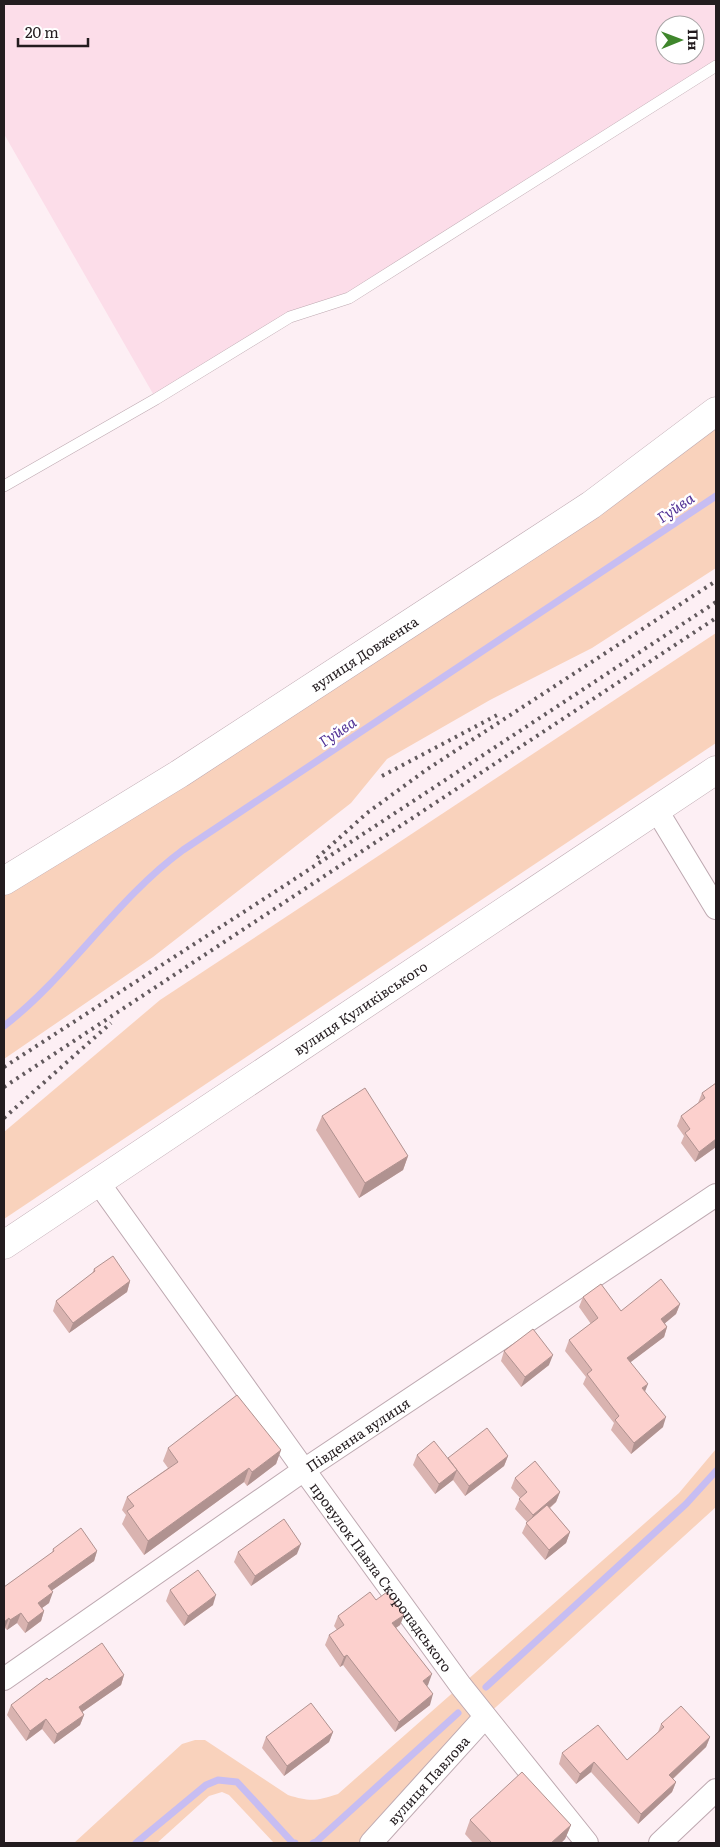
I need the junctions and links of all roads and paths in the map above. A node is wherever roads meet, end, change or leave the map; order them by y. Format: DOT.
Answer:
graph roads {
  1 [pos="716,66"];
  2 [pos="716,411"];
  3 [pos="4,486"];
  4 [pos="716,770"];
  5 [pos="656,809"];
  6 [pos="4,881"];
  7 [pos="716,908"];
  8 [pos="98,1182"];
  9 [pos="716,1195"];
  10 [pos="4,1245"];
  11 [pos="304,1470"];
  12 [pos="4,1679"];
  13 [pos="485,1717"];
  14 [pos="716,1790"];
  15 [pos="371,1843"];
  16 [pos="587,1843"];
  17 [pos="660,1843"];
  1 -- 3 [label="lane"];
  2 -- 6 [label="street, вулиця Довженка"];
  4 -- 5 [label="street, вулиця Куликівського"];
  5 -- 7 [label="street"];
  5 -- 8 [label="street, вулиця Куликівського"];
  8 -- 10 [label="street, вулиця Куликівського"];
  8 -- 11 [label="street, провулок Павла Скоропадського"];
  9 -- 11 [label="street, Південна вулиця"];
  11 -- 12 [label="street, Південна вулиця"];
  11 -- 13 [label="street, провулок Павла Скоропадського"];
  13 -- 15 [label="street, вулиця Павлова"];
  13 -- 16 [label="street, провулок Павла Скоропадського"];
  14 -- 17 [label="street"];
}
